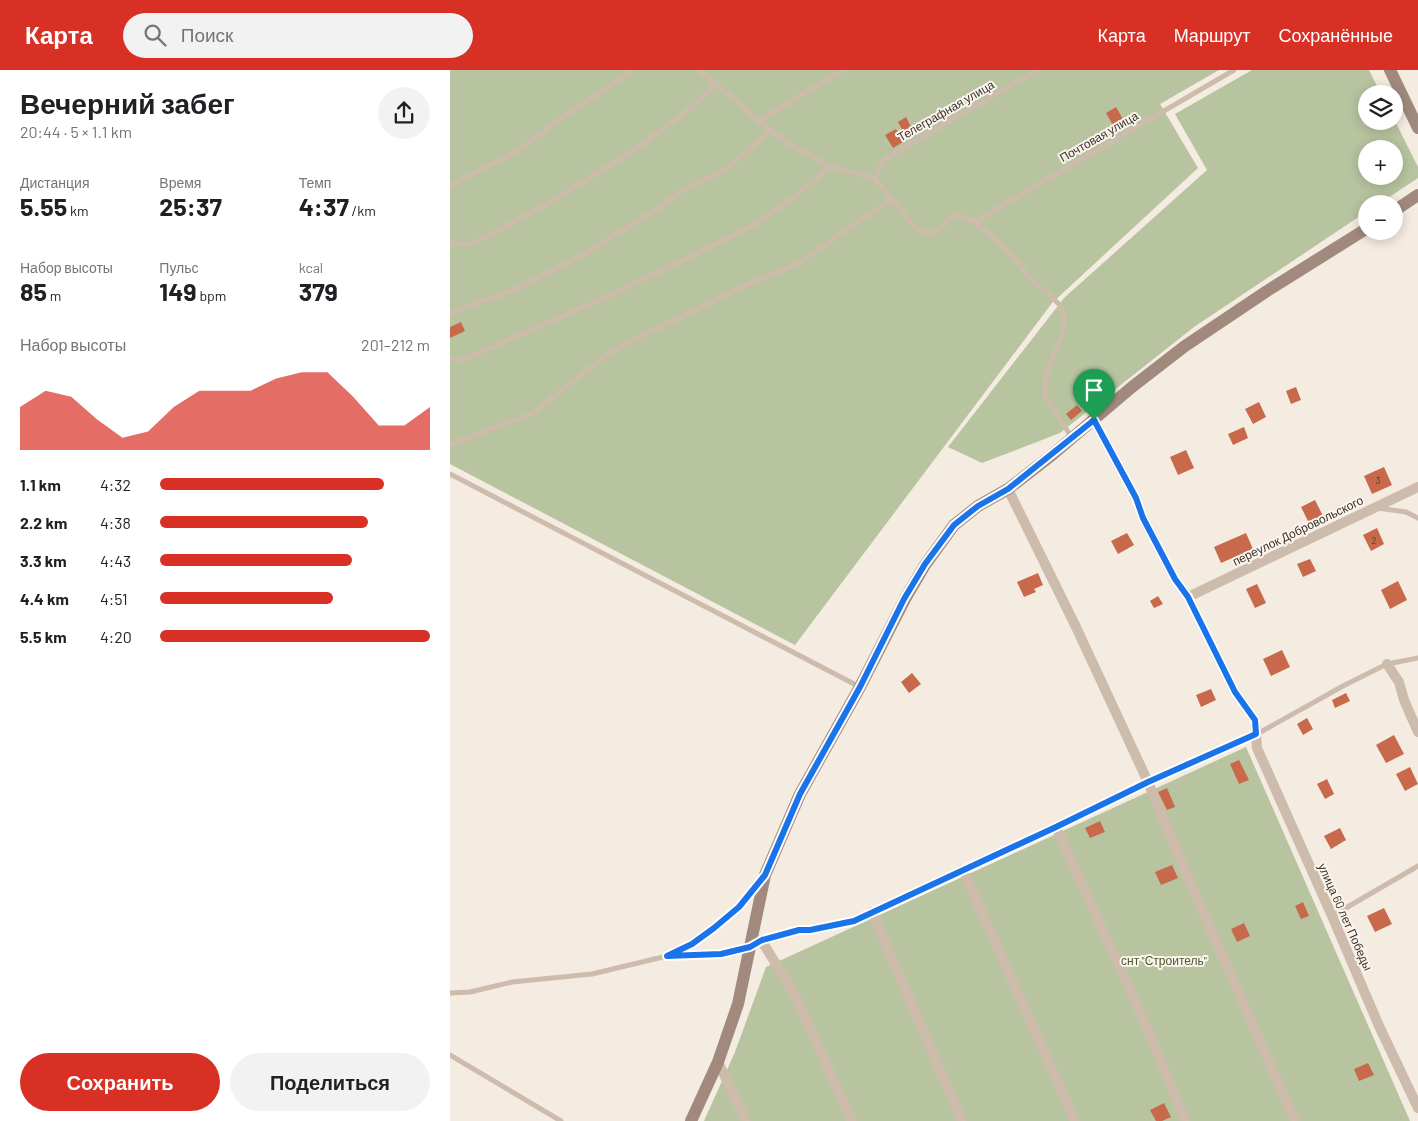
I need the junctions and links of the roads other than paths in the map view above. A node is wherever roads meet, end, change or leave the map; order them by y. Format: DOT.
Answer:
graph roads {
  1 [pos="633,70"];
  2 [pos="699,70"];
  3 [pos="843,70"];
  4 [pos="1037,70"];
  5 [pos="1234,70"];
  6 [pos="1390,70"];
  7 [pos="716,84"];
  8 [pos="758,121"];
  9 [pos="1418,128"];
  10 [pos="770,130"];
  11 [pos="829,166"];
  12 [pos="874,178"];
  13 [pos="450,186"];
  14 [pos="1418,195"];
  15 [pos="892,199"];
  16 [pos="1403,205"];
  17 [pos="974,222"];
  18 [pos="1358,234"];
  19 [pos="450,244"];
  20 [pos="450,313"];
  21 [pos="450,359"];
  22 [pos="1094,420"];
  23 [pos="1072,438"];
  24 [pos="450,445"];
  25 [pos="450,474"];
  26 [pos="1418,486"];
  27 [pos="1008,489"];
  28 [pos="1375,507"];
  29 [pos="1418,518"];
  30 [pos="1188,597"];
  31 [pos="1418,658"];
  32 [pos="1387,664"];
  33 [pos="860,687"];
  34 [pos="1418,732"];
  35 [pos="1256,734"];
  36 [pos="1148,782"];
  37 [pos="1056,827"];
  38 [pos="1418,866"];
  39 [pos="964,870"];
  40 [pos="765,875"];
  41 [pos="872,912"];
  42 [pos="1332,916"];
  43 [pos="762,940"];
  44 [pos="750,947"];
  45 [pos="667,956"];
  46 [pos="450,993"];
  47 [pos="450,1055"];
  48 [pos="718,1062"];
  49 [pos="1418,1108"];
  50 [pos="560,1121"];
  51 [pos="691,1121"];
  52 [pos="746,1121"];
  53 [pos="852,1121"];
  54 [pos="962,1121"];
  55 [pos="1075,1121"];
  56 [pos="1186,1121"];
  57 [pos="1295,1121"];
  1 -- 13 [label="lane"];
  2 -- 7 [label="lane"];
  3 -- 8 [label="lane"];
  4 -- 12 [label="lane, Телеграфная улица"];
  5 -- 17 [label="lane, Почтовая улица"];
  6 -- 9 [label="street"];
  7 -- 8 [label="lane"];
  7 -- 19 [label="lane"];
  8 -- 10 [label="lane"];
  10 -- 11 [label="lane"];
  10 -- 20 [label="lane"];
  11 -- 12 [label="lane"];
  11 -- 21 [label="lane"];
  12 -- 15 [label="lane"];
  14 -- 16 [label="street"];
  15 -- 17 [label="lane"];
  15 -- 24 [label="lane"];
  17 -- 23 [label="lane"];
  18 -- 22 [label="street"];
  22 -- 23 [label="street"];
  22 -- 30 [label="street, улица 60 лет Победы"];
  23 -- 27 [label="street"];
  25 -- 33 [label="lane"];
  26 -- 28 [label="street, переулок Добровольского"];
  27 -- 33 [label="street"];
  27 -- 36 [label="street"];
  28 -- 29 [label="lane"];
  28 -- 30 [label="street, переулок Добровольского"];
  30 -- 35 [label="street, улица 60 лет Победы"];
  31 -- 32 [label="lane"];
  32 -- 34 [label="street"];
  32 -- 35 [label="lane"];
  33 -- 40 [label="street"];
  35 -- 36 [label="lane"];
  35 -- 42 [label="street, улица 60 лет Победы"];
  36 -- 37 [label="lane"];
  36 -- 57 [label="street"];
  37 -- 39 [label="lane"];
  37 -- 56 [label="street"];
  38 -- 42 [label="lane"];
  39 -- 41 [label="lane"];
  39 -- 55 [label="street"];
  40 -- 44 [label="street"];
  40 -- 45 [label="lane"];
  41 -- 43 [label="lane"];
  41 -- 54 [label="street"];
  42 -- 49 [label="street, улица 60 лет Победы"];
  43 -- 44 [label="lane"];
  43 -- 53 [label="street"];
  44 -- 45 [label="lane"];
  44 -- 48 [label="street"];
  45 -- 46 [label="lane"];
  47 -- 50 [label="lane"];
  48 -- 51 [label="street"];
  48 -- 52 [label="street"];
}
